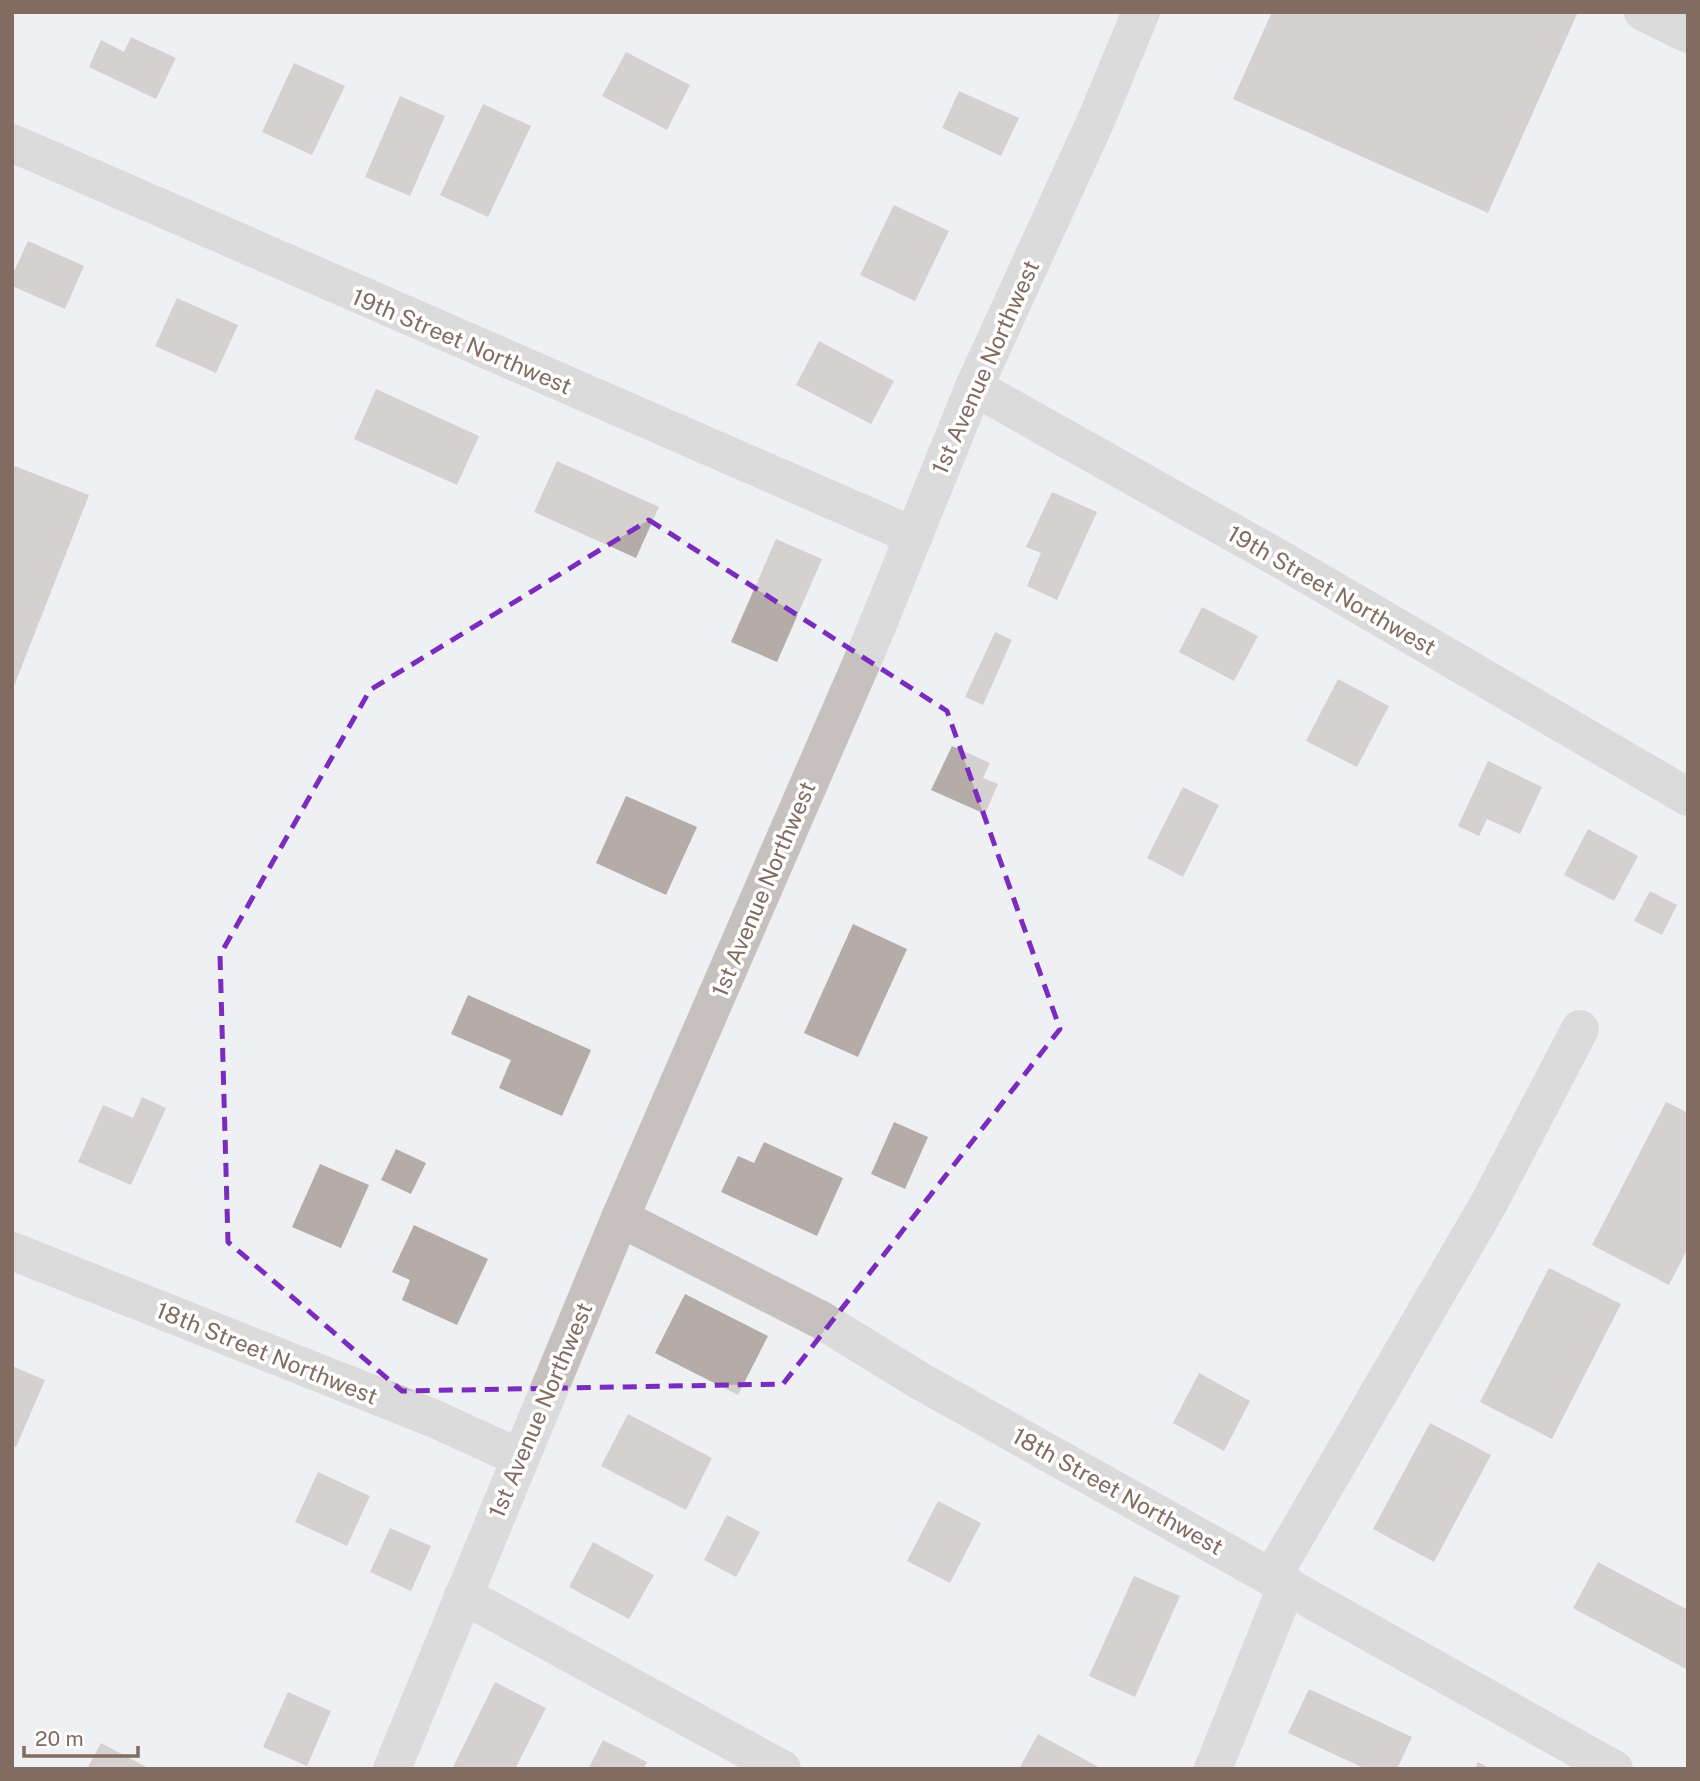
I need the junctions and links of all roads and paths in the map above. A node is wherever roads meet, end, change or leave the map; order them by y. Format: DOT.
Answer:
graph roads {
  1 [pos="1141,12"];
  2 [pos="1643,12"];
  3 [pos="1688,34"];
  4 [pos="12,144"];
  5 [pos="974,387"];
  6 [pos="914,536"];
  7 [pos="1688,797"];
  8 [pos="1580,1029"];
  9 [pos="620,1219"];
  10 [pos="12,1251"];
  11 [pos="520,1458"];
  12 [pos="1279,1581"];
  13 [pos="463,1595"];
  14 [pos="392,1769"];
  15 [pos="782,1769"];
  16 [pos="1213,1769"];
  17 [pos="1614,1769"];
  1 -- 5 [label="street, 1st Avenue Northwest"];
  2 -- 3 [label="street"];
  4 -- 6 [label="street, 19th Street Northwest"];
  5 -- 6 [label="street, 1st Avenue Northwest"];
  5 -- 7 [label="street, 19th Street Northwest"];
  6 -- 9 [label="street, 1st Avenue Northwest"];
  8 -- 12 [label="street"];
  9 -- 11 [label="street, 1st Avenue Northwest"];
  9 -- 12 [label="street, 18th Street Northwest"];
  10 -- 11 [label="street, 18th Street Northwest"];
  11 -- 13 [label="street, 1st Avenue Northwest"];
  12 -- 16 [label="street"];
  12 -- 17 [label="street, 18th Street Northwest"];
  13 -- 14 [label="street, 1st Avenue Northwest"];
  13 -- 15 [label="street"];
}
